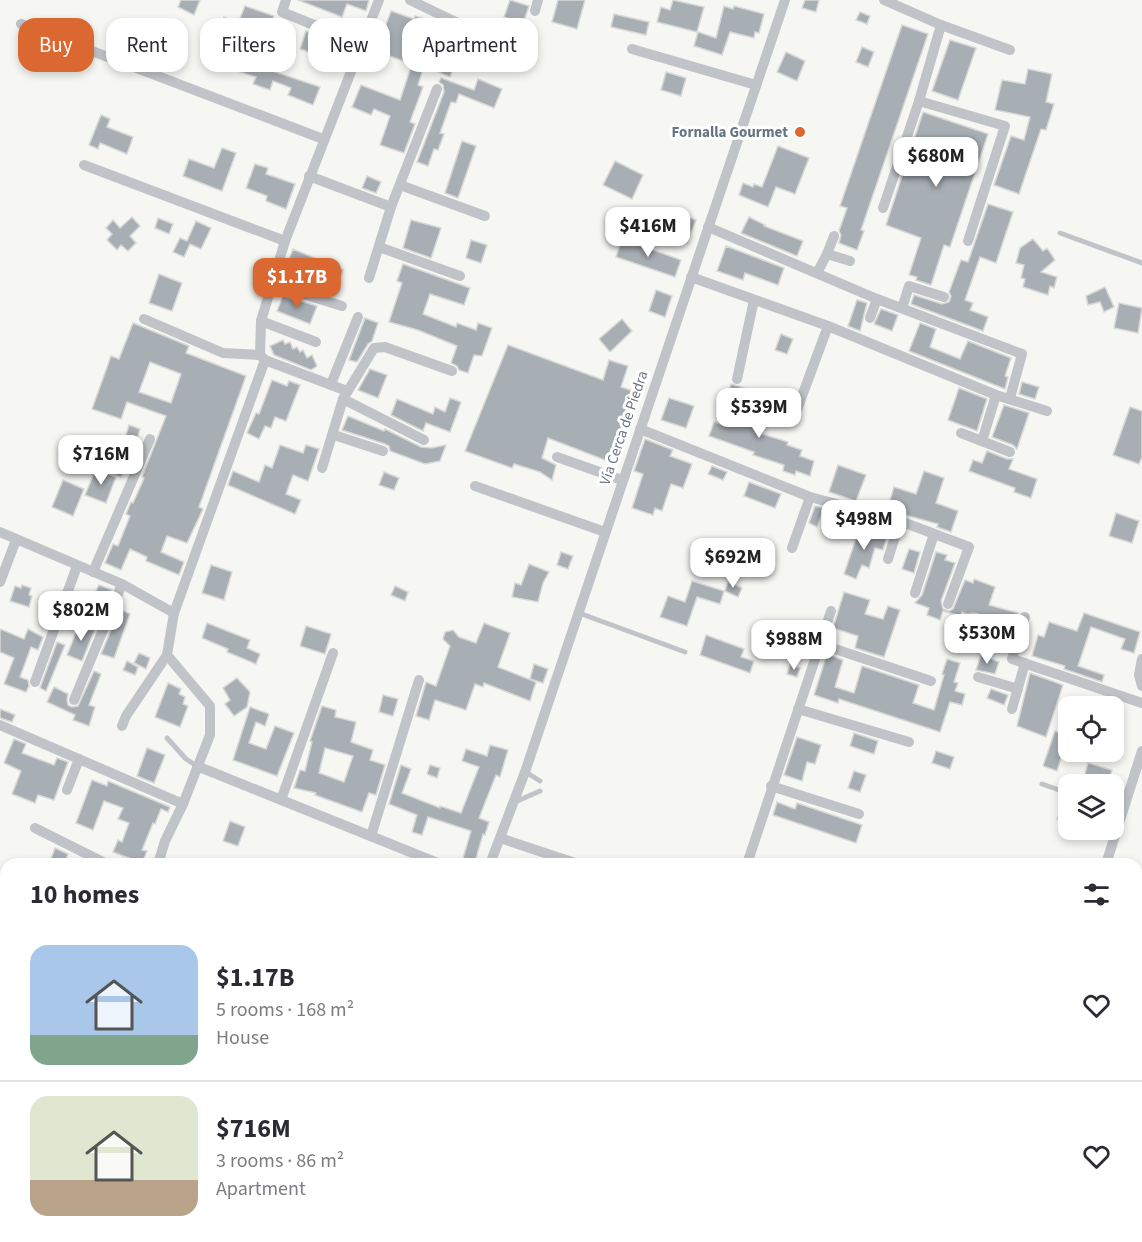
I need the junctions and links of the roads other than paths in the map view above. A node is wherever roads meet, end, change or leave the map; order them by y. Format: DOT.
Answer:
graph roads {
  1 [pos="286,0"];
  2 [pos="379,0"];
  3 [pos="410,0"];
  4 [pos="538,0"];
  5 [pos="785,0"];
  6 [pos="884,0"];
  7 [pos="535,11"];
  8 [pos="372,18"];
  9 [pos="447,18"];
  10 [pos="308,23"];
  11 [pos="940,25"];
  12 [pos="632,49"];
  13 [pos="1010,50"];
  14 [pos="94,53"];
  15 [pos="350,72"];
  16 [pos="756,85"];
  17 [pos="437,89"];
  18 [pos="919,101"];
  19 [pos="323,139"];
  20 [pos="84,165"];
  21 [pos="309,176"];
  22 [pos="400,185"];
  23 [pos="391,207"];
  24 [pos="882,208"];
  25 [pos="485,216"];
  26 [pos="708,227"];
  27 [pos="1060,233"];
  28 [pos="834,236"];
  29 [pos="285,241"];
  30 [pos="968,241"];
  31 [pos="379,248"];
  32 [pos="827,254"];
  33 [pos="850,261"];
  34 [pos="1142,262"];
  35 [pos="817,273"];
  36 [pos="460,276"];
  37 [pos="691,277"];
  38 [pos="369,278"];
  39 [pos="271,284"];
  40 [pos="944,297"];
  41 [pos="877,299"];
  42 [pos="754,300"];
  43 [pos="342,306"];
  44 [pos="902,308"];
  45 [pos="358,317"];
  46 [pos="870,318"];
  47 [pos="144,319"];
  48 [pos="261,321"];
  49 [pos="828,326"];
  50 [pos="316,342"];
  51 [pos="262,357"];
  52 [pos="452,371"];
  53 [pos="736,379"];
  54 [pos="331,384"];
  55 [pos="345,395"];
  56 [pos="996,395"];
  57 [pos="1010,398"];
  58 [pos="1047,411"];
  59 [pos="795,415"];
  60 [pos="639,429"];
  61 [pos="961,433"];
  62 [pos="334,435"];
  63 [pos="150,439"];
  64 [pos="424,440"];
  65 [pos="982,441"];
  66 [pos="383,451"];
  67 [pos="1010,452"];
  68 [pos="556,457"];
  69 [pos="322,468"];
  70 [pos="622,480"];
  71 [pos="475,486"];
  72 [pos="810,497"];
  73 [pos="900,521"];
  74 [pos="0,532"];
  75 [pos="604,532"];
  76 [pos="934,534"];
  77 [pos="16,540"];
  78 [pos="792,548"];
  79 [pos="888,559"];
  80 [pos="77,566"];
  81 [pos="93,572"];
  82 [pos="0,582"];
  83 [pos="122,585"];
  84 [pos="915,593"];
  85 [pos="948,604"];
  86 [pos="831,611"];
  87 [pos="174,613"];
  88 [pos="578,613"];
  89 [pos="1025,616"];
  90 [pos="972,620"];
  91 [pos="1020,634"];
  92 [pos="820,644"];
  93 [pos="685,652"];
  94 [pos="333,653"];
  95 [pos="167,655"];
  96 [pos="1142,659"];
  97 [pos="1025,663"];
  98 [pos="978,677"];
  99 [pos="419,680"];
  100 [pos="931,681"];
  101 [pos="35,682"];
  102 [pos="1142,686"];
  103 [pos="1018,689"];
  104 [pos="74,700"];
  105 [pos="1142,703"];
  106 [pos="798,709"];
  107 [pos="1012,709"];
  108 [pos="0,725"];
  109 [pos="122,726"];
  110 [pos="167,738"];
  111 [pos="909,742"];
  112 [pos="1142,751"];
  113 [pos="79,759"];
  114 [pos="197,766"];
  115 [pos="525,772"];
  116 [pos="540,781"];
  117 [pos="1042,784"];
  118 [pos="771,786"];
  119 [pos="67,790"];
  120 [pos="1058,790"];
  121 [pos="540,791"];
  122 [pos="1124,796"];
  123 [pos="281,800"];
  124 [pos="513,803"];
  125 [pos="183,804"];
  126 [pos="859,814"];
  127 [pos="35,828"];
  128 [pos="371,836"];
  129 [pos="500,838"];
  130 [pos="1111,840"];
  131 [pos="95,858"];
  132 [pos="160,858"];
  133 [pos="425,858"];
  134 [pos="492,858"];
  135 [pos="560,858"];
  136 [pos="749,858"];
  137 [pos="1107,858"];
  1 -- 10 [label="street"];
  2 -- 8 [label="street"];
  3 -- 9 [label="street"];
  4 -- 7 [label="street"];
  5 -- 16 [label="street, Vía Cerca de Piedra"];
  6 -- 11 [label="street"];
  11 -- 13 [label="street"];
  11 -- 18 [label="street"];
  12 -- 16 [label="street"];
  14 -- 19 [label="street"];
  15 -- 19 [label="street"];
  16 -- 26 [label="street, Vía Cerca de Piedra"];
  17 -- 22 [label="street"];
  18 -- 24 [label="street"];
  18 -- 30 [label="street"];
  19 -- 21 [label="street"];
  20 -- 29 [label="street"];
  21 -- 23 [label="street"];
  21 -- 29 [label="street"];
  22 -- 23 [label="street"];
  22 -- 25 [label="street"];
  23 -- 31 [label="street"];
  26 -- 35 [label="street"];
  26 -- 37 [label="street, Vía Cerca de Piedra"];
  27 -- 34 [label="lane"];
  28 -- 32 [label="street"];
  29 -- 39 [label="street"];
  31 -- 36 [label="street"];
  31 -- 38 [label="street"];
  32 -- 33 [label="street"];
  32 -- 35 [label="street"];
  35 -- 41 [label="street"];
  37 -- 42 [label="street"];
  37 -- 60 [label="street, Vía Cerca de Piedra"];
  39 -- 43 [label="street"];
  39 -- 48 [label="street"];
  40 -- 44 [label="street"];
  41 -- 44 [label="street"];
  41 -- 46 [label="street"];
  42 -- 49 [label="street"];
  42 -- 53 [label="street"];
  44 -- 57 [label="street"];
  45 -- 54 [label="street"];
  47 -- 51 [label="street"];
  48 -- 50 [label="street"];
  48 -- 51 [label="street"];
  49 -- 56 [label="street"];
  49 -- 59 [label="street"];
  51 -- 54 [label="street"];
  51 -- 87 [label="street"];
  52 -- 55 [label="street"];
  54 -- 55 [label="street"];
  55 -- 62 [label="street"];
  55 -- 64 [label="street"];
  56 -- 57 [label="street"];
  56 -- 65 [label="street"];
  57 -- 58 [label="street"];
  60 -- 70 [label="street, Vía Cerca de Piedra"];
  60 -- 72 [label="street"];
  61 -- 65 [label="street"];
  62 -- 66 [label="street"];
  62 -- 69 [label="street"];
  63 -- 81 [label="street"];
  65 -- 67 [label="street"];
  68 -- 70 [label="street"];
  70 -- 75 [label="street, Vía Cerca de Piedra"];
  71 -- 75 [label="street"];
  72 -- 73 [label="street"];
  72 -- 78 [label="street"];
  73 -- 76 [label="street"];
  73 -- 79 [label="street"];
  74 -- 77 [label="street"];
  75 -- 88 [label="street, Vía Cerca de Piedra"];
  76 -- 84 [label="street"];
  76 -- 85 [label="street"];
  77 -- 80 [label="street"];
  77 -- 82 [label="street"];
  80 -- 81 [label="street"];
  80 -- 101 [label="street"];
  81 -- 83 [label="street"];
  83 -- 87 [label="street"];
  83 -- 104 [label="street"];
  86 -- 92 [label="street"];
  87 -- 95 [label="street"];
  88 -- 93 [label="lane"];
  88 -- 115 [label="street, Vía Cerca de Piedra"];
  89 -- 91 [label="street"];
  90 -- 91 [label="street"];
  91 -- 97 [label="street"];
  92 -- 100 [label="street"];
  92 -- 106 [label="street"];
  94 -- 123 [label="street"];
  95 -- 109 [label="street"];
  95 -- 114 [label="street"];
  96 -- 102 [label="street"];
  97 -- 103 [label="street"];
  97 -- 105 [label="street"];
  98 -- 103 [label="street"];
  99 -- 128 [label="street"];
  103 -- 107 [label="street"];
  106 -- 111 [label="street"];
  106 -- 118 [label="street"];
  108 -- 113 [label="street"];
  110 -- 114 [label="lane"];
  112 -- 122 [label="street"];
  113 -- 119 [label="street"];
  113 -- 125 [label="street"];
  114 -- 123 [label="street"];
  114 -- 125 [label="street"];
  115 -- 116 [label="lane"];
  115 -- 124 [label="street, Vía Cerca de Piedra"];
  117 -- 120 [label="lane"];
  118 -- 126 [label="street"];
  118 -- 136 [label="street"];
  121 -- 124 [label="lane"];
  123 -- 128 [label="street"];
  124 -- 129 [label="street, Vía Cerca de Piedra"];
  125 -- 132 [label="street"];
  127 -- 131 [label="street"];
  128 -- 133 [label="street"];
  129 -- 134 [label="street, Vía Cerca de Piedra"];
  129 -- 135 [label="street"];
  130 -- 137 [label="street"];
}
